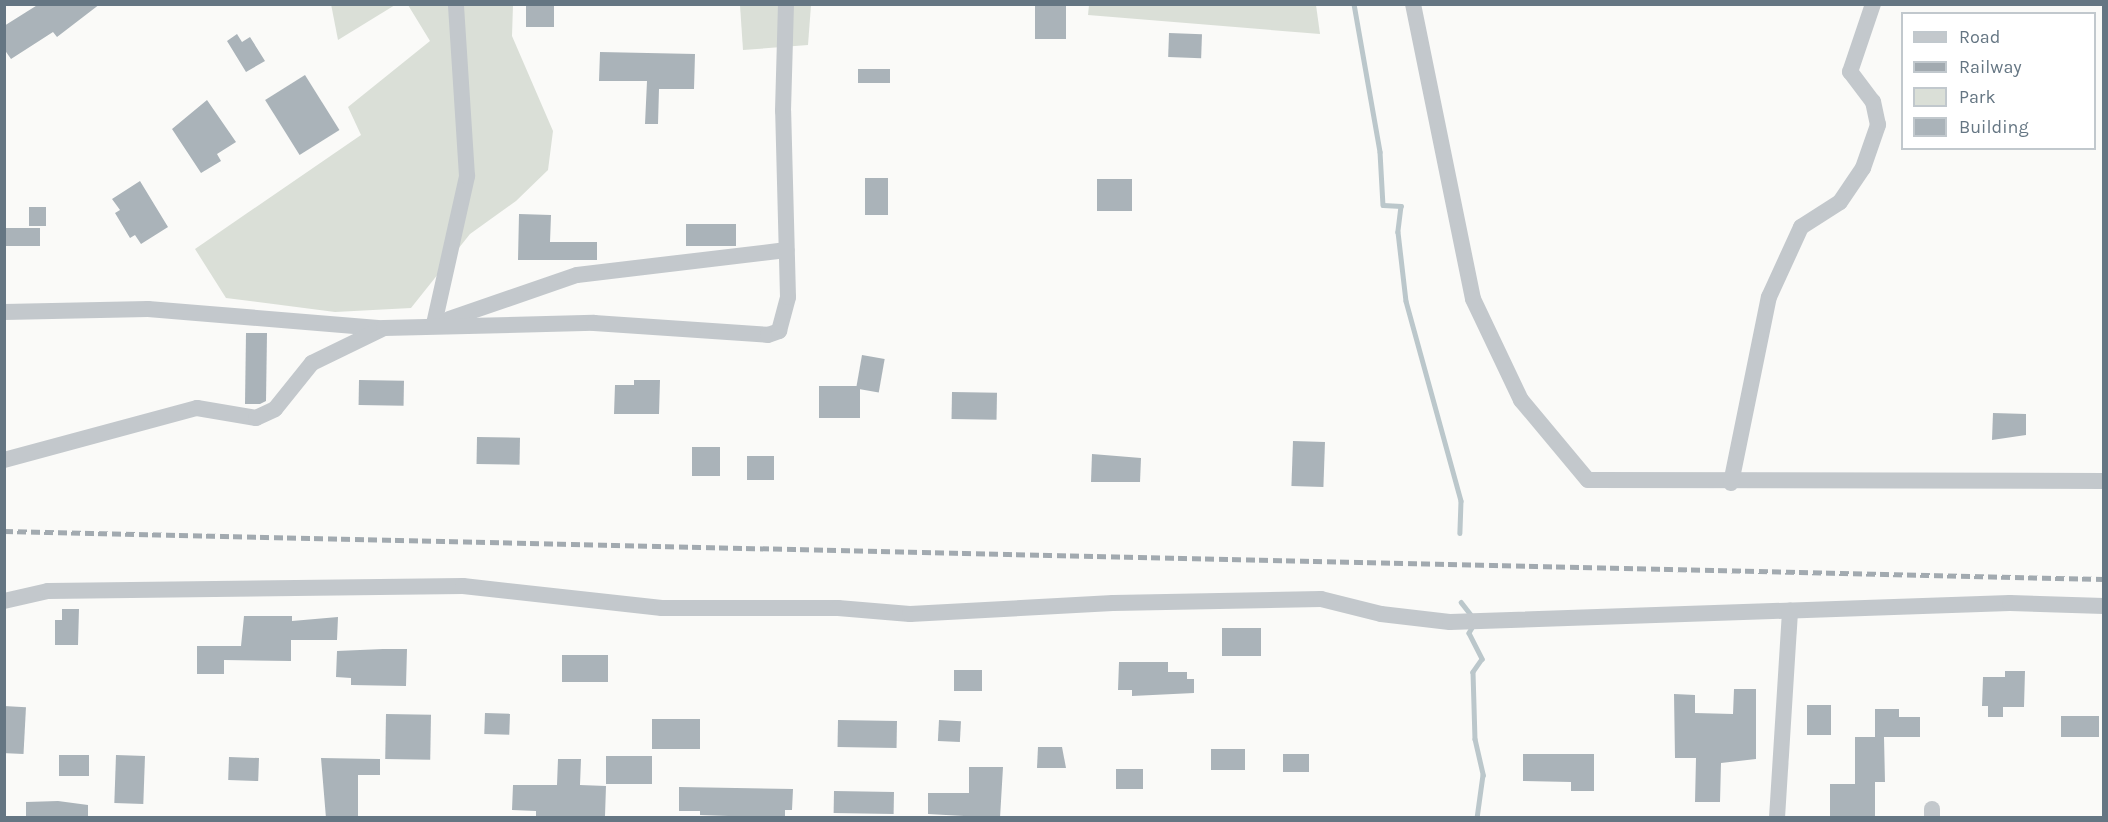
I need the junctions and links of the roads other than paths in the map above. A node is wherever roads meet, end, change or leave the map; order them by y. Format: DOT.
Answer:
graph roads {
  1 [pos="456,4"];
  2 [pos="786,4"];
  3 [pos="1413,4"];
  4 [pos="1873,4"];
  5 [pos="787,250"];
  6 [pos="4,312"];
  7 [pos="434,324"];
  8 [pos="384,328"];
  9 [pos="4,460"];
  10 [pos="2103,482"];
  11 [pos="1731,483"];
  12 [pos="4,601"];
  13 [pos="2103,606"];
  14 [pos="1790,610"];
  15 [pos="1777,818"];
  1 -- 7 [label="street"];
  2 -- 5 [label="street"];
  3 -- 11 [label="street"];
  4 -- 11 [label="street"];
  5 -- 7 [label="street"];
  5 -- 7 [label="street"];
  6 -- 8 [label="street"];
  7 -- 8 [label="street"];
  8 -- 9 [label="street"];
  10 -- 11 [label="street"];
  12 -- 14 [label="street"];
  13 -- 14 [label="street"];
  14 -- 15 [label="street"];
}
